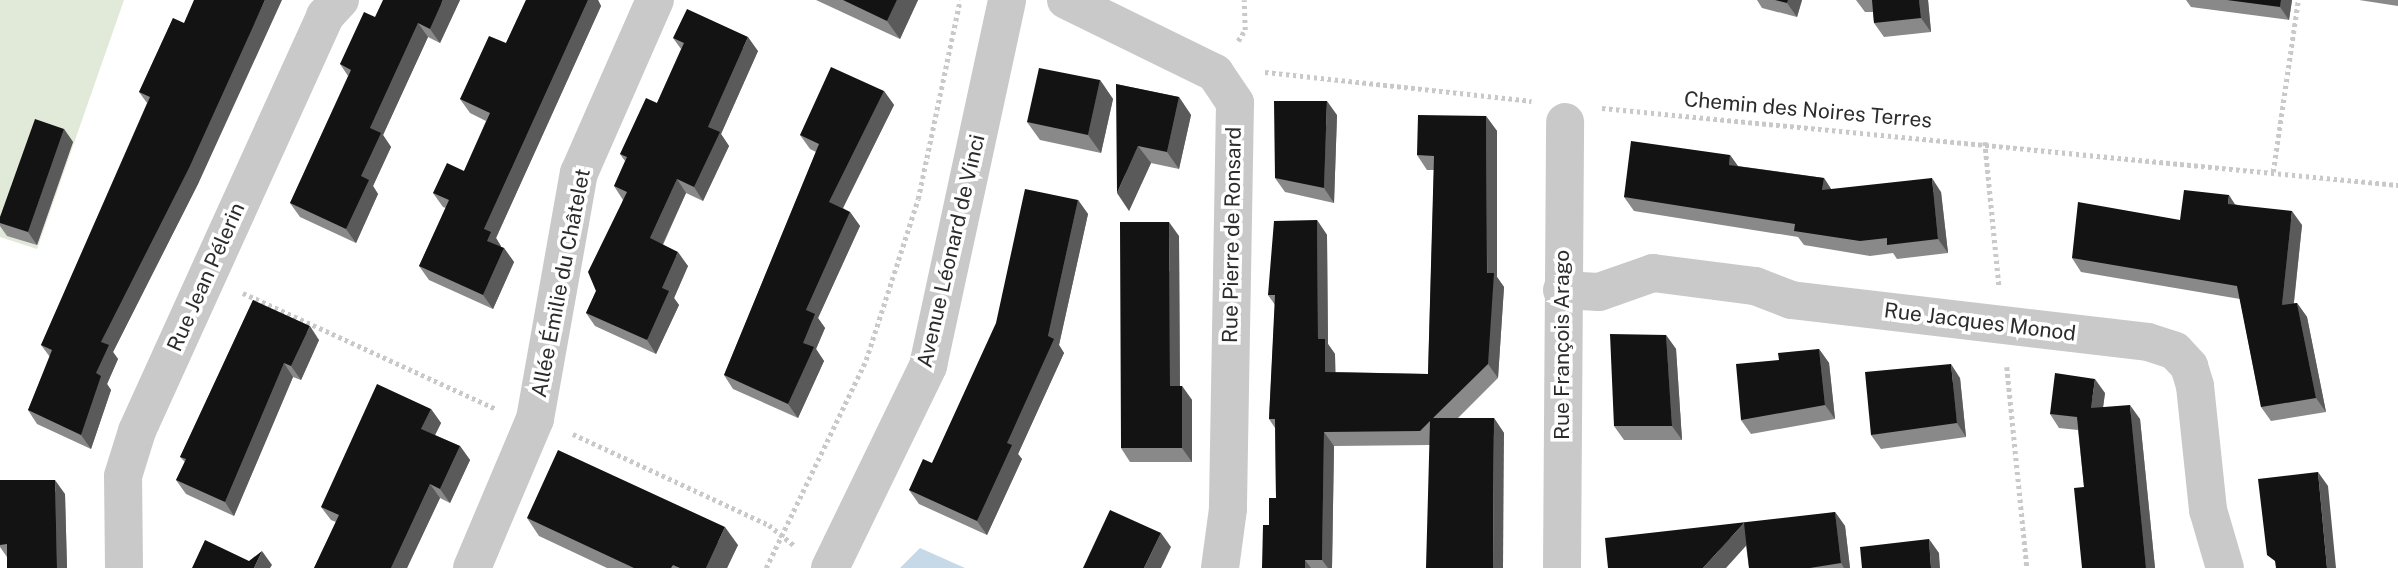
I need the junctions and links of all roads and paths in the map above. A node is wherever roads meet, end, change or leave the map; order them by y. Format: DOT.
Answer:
graph roads {
  1 [pos="340,0"];
  2 [pos="655,0"];
  3 [pos="960,0"];
  4 [pos="1007,0"];
  5 [pos="1066,0"];
  6 [pos="1244,0"];
  7 [pos="2298,0"];
  8 [pos="1245,30"];
  9 [pos="1215,73"];
  10 [pos="1565,110"];
  11 [pos="2273,172"];
  12 [pos="2398,185"];
  13 [pos="1562,290"];
  14 [pos="124,568"];
  15 [pos="472,568"];
  16 [pos="766,568"];
  17 [pos="830,568"];
  18 [pos="1220,568"];
  19 [pos="1562,568"];
  20 [pos="2225,568"];
  1 -- 14 [label="street, Rue Jean Pélerin"];
  2 -- 15 [label="street, Allée Émilie du Châtelet"];
  3 -- 16 [label="path"];
  4 -- 17 [label="street, Avenue Léonard de Vinci"];
  5 -- 9 [label="street"];
  6 -- 8 [label="path"];
  7 -- 11 [label="path"];
  9 -- 10 [label="path, Chemin des Noires Terres"];
  9 -- 18 [label="street, Rue Pierre de Ronsard"];
  10 -- 11 [label="path, Chemin des Noires Terres"];
  10 -- 13 [label="street, Rue François Arago"];
  11 -- 12 [label="path, Chemin des Noires Terres"];
  13 -- 19 [label="street, Rue François Arago"];
  13 -- 20 [label="street, Rue Jacques Monod"];
}
